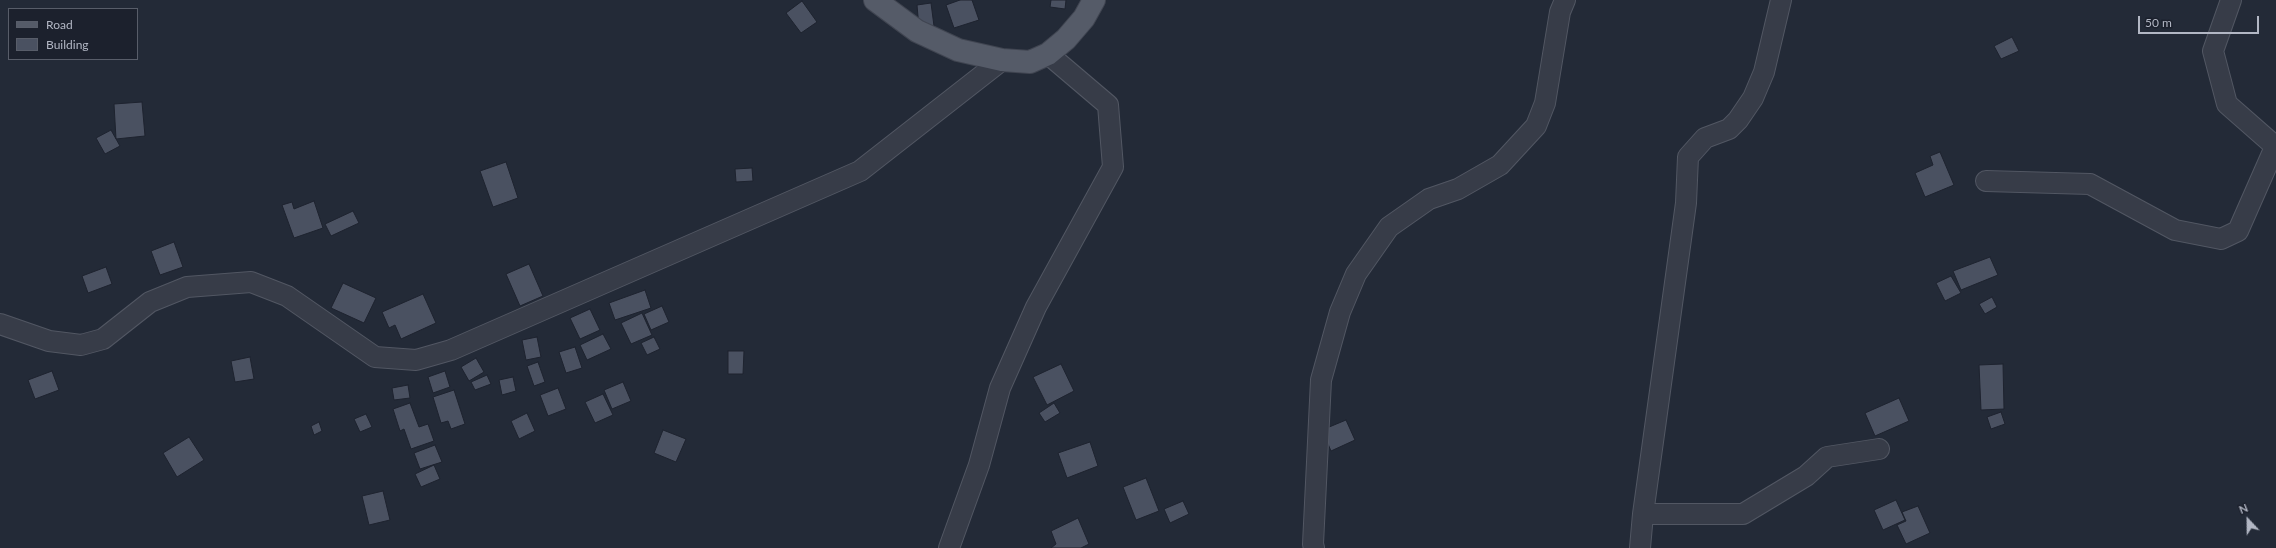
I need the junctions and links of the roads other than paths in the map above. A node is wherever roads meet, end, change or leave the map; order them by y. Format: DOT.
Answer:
graph roads {
  1 [pos="875,0"];
  2 [pos="1094,0"];
  3 [pos="1565,0"];
  4 [pos="1781,0"];
  5 [pos="2231,0"];
  6 [pos="1048,54"];
  7 [pos="1002,60"];
  8 [pos="2276,147"];
  9 [pos="1986,181"];
  10 [pos="0,324"];
  11 [pos="1879,449"];
  12 [pos="1643,514"];
  13 [pos="949,548"];
  14 [pos="1314,548"];
  15 [pos="1640,548"];
  1 -- 7 [label="main road"];
  2 -- 6 [label="main road"];
  3 -- 14 [label="street"];
  4 -- 12 [label="street"];
  5 -- 8 [label="street"];
  6 -- 7 [label="main road"];
  6 -- 13 [label="street"];
  7 -- 10 [label="street"];
  8 -- 9 [label="street"];
  11 -- 12 [label="street"];
  12 -- 15 [label="street"];
}
